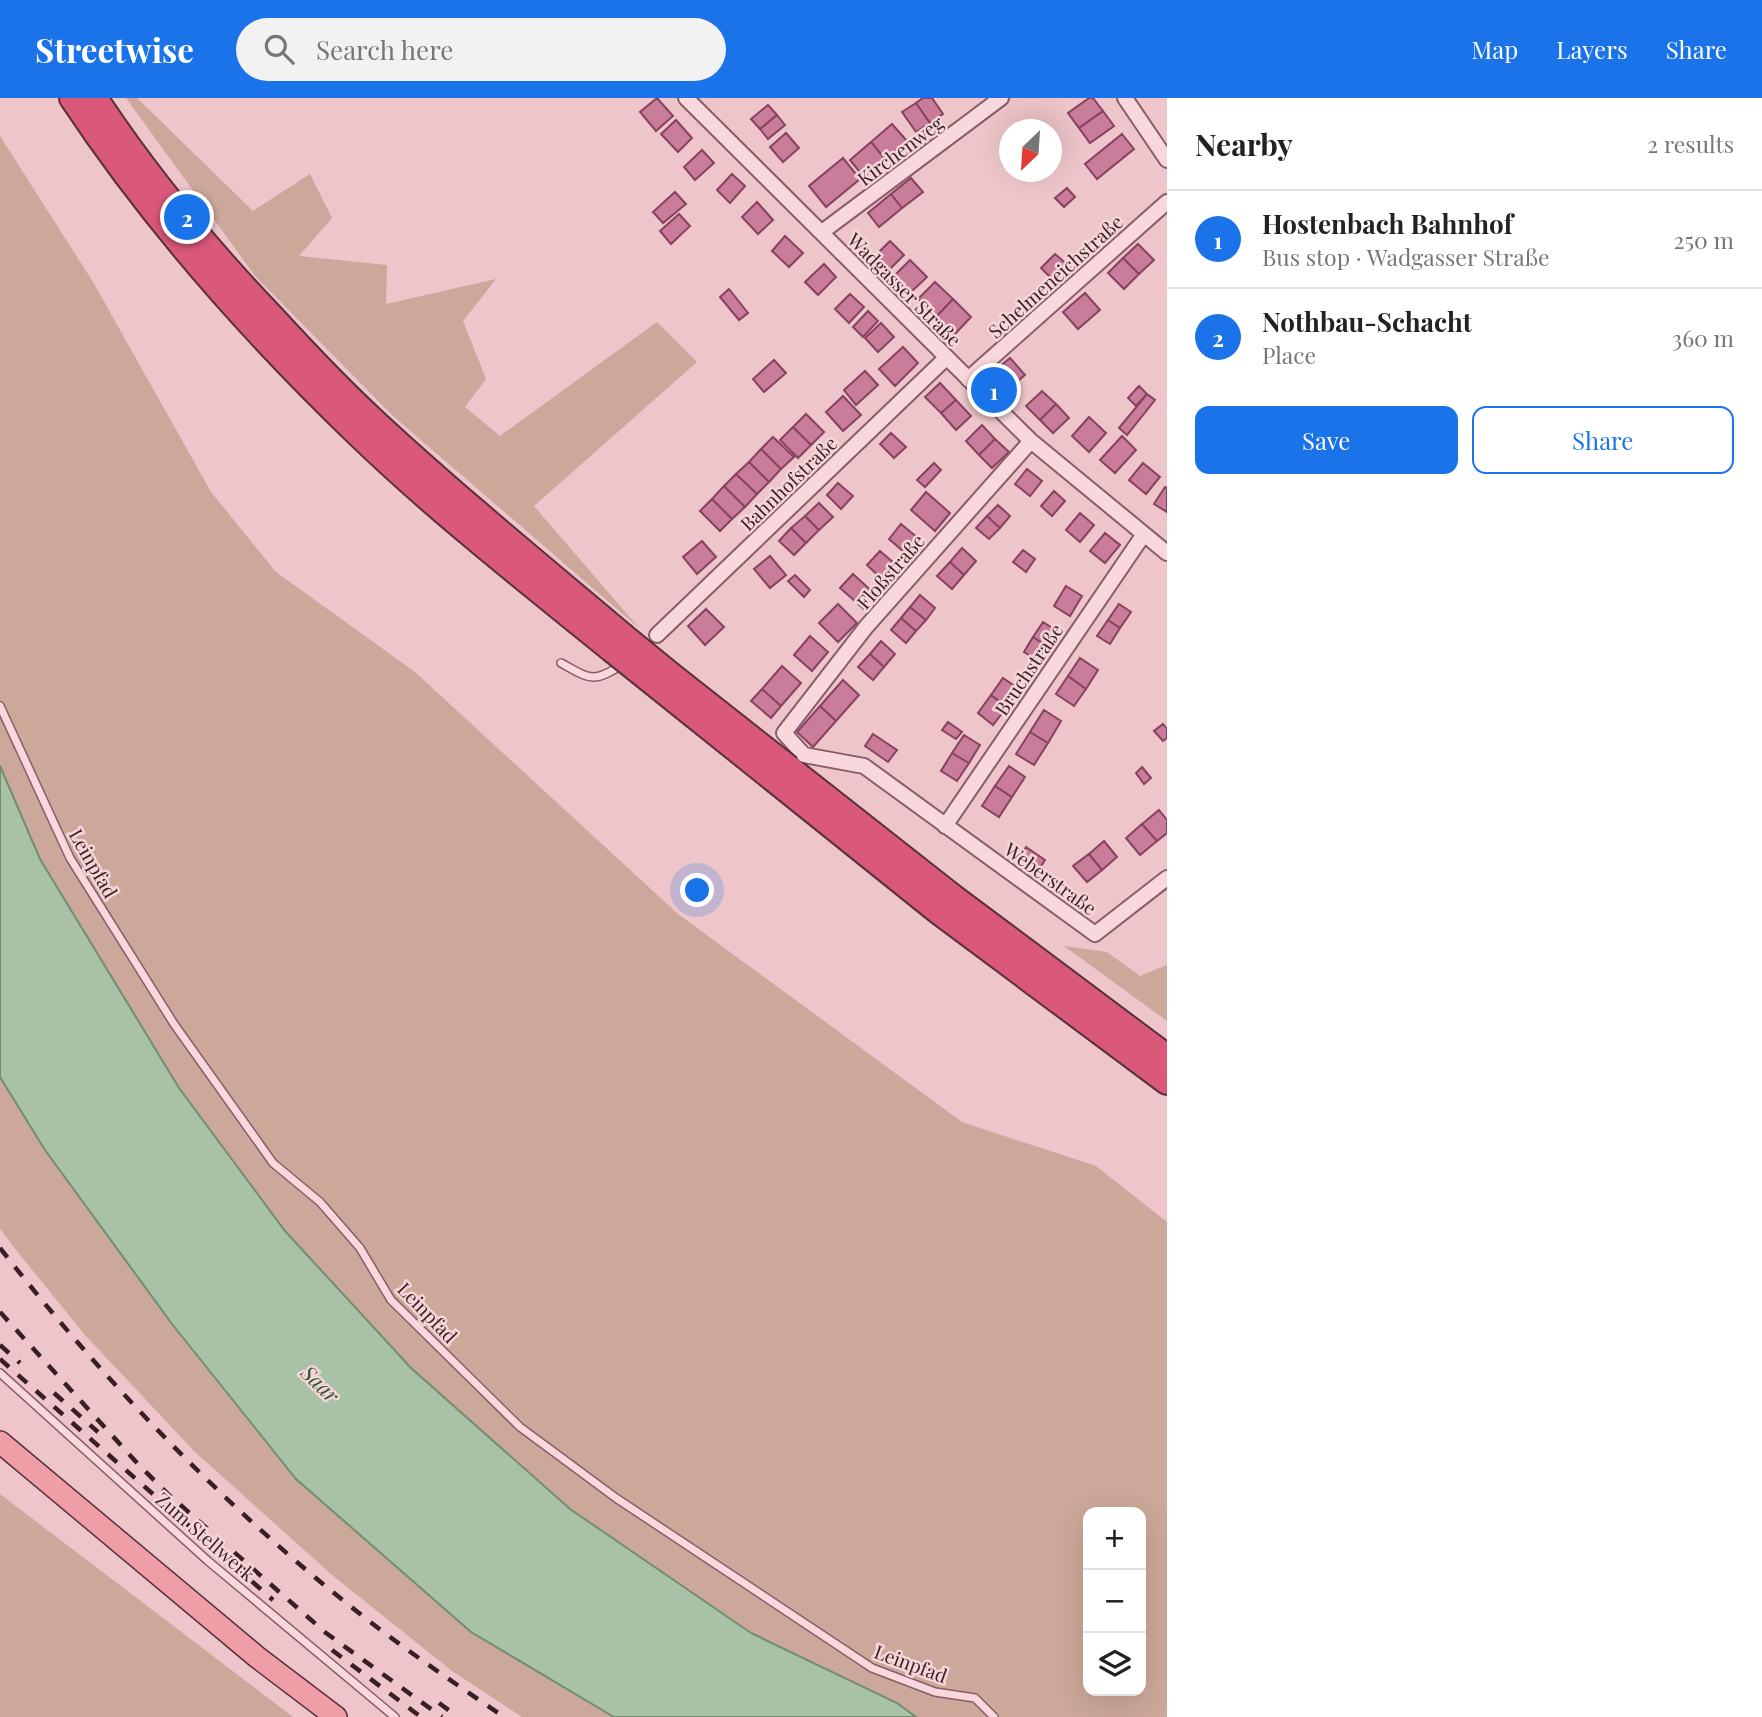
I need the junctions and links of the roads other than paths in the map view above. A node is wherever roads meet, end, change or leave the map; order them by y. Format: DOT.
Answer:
graph roads {
  1 [pos="72,98"];
  2 [pos="95,98"];
  3 [pos="1001,98"];
  4 [pos="1125,98"];
  5 [pos="688,99"];
  6 [pos="1167,160"];
  7 [pos="1167,202"];
  8 [pos="822,232"];
  9 [pos="946,358"];
  10 [pos="968,379"];
  11 [pos="1031,441"];
  12 [pos="1144,534"];
  13 [pos="1167,553"];
  14 [pos="657,635"];
  15 [pos="622,647"];
  16 [pos="561,663"];
  17 [pos="0,706"];
  18 [pos="748,748"];
  19 [pos="783,775"];
  20 [pos="945,826"];
  21 [pos="1167,878"];
  22 [pos="1167,1057"];
  23 [pos="1167,1082"];
  24 [pos="0,1373"];
  25 [pos="0,1442"];
  26 [pos="336,1717"];
  27 [pos="395,1717"];
  28 [pos="994,1717"];
  1 -- 15 [label="highway"];
  2 -- 15 [label="highway"];
  3 -- 8 [label="street, Kirchenweg"];
  4 -- 6 [label="street"];
  5 -- 8 [label="street, Wadgasser Straße"];
  7 -- 10 [label="street, Schelmeneichstraße"];
  8 -- 9 [label="street, Wadgasser Straße"];
  9 -- 10 [label="street, Wadgasser Straße"];
  9 -- 14 [label="street, Bahnhofstraße"];
  10 -- 11 [label="street, Wadgasser Straße"];
  11 -- 12 [label="street, Wadgasser Straße"];
  11 -- 20 [label="street, Floßstraße"];
  12 -- 13 [label="street, Wadgasser Straße"];
  12 -- 20 [label="street, Bruchstraße"];
  14 -- 15 [label="lane"];
  15 -- 16 [label="lane"];
  15 -- 18 [label="lane"];
  15 -- 19 [label="highway, bridge"];
  17 -- 28 [label="lane, Leinpfad"];
  19 -- 22 [label="highway"];
  19 -- 23 [label="highway"];
  20 -- 21 [label="street, Weberstraße"];
  24 -- 27 [label="lane, Zum Stellwerk"];
  25 -- 26 [label="main road"];
}
